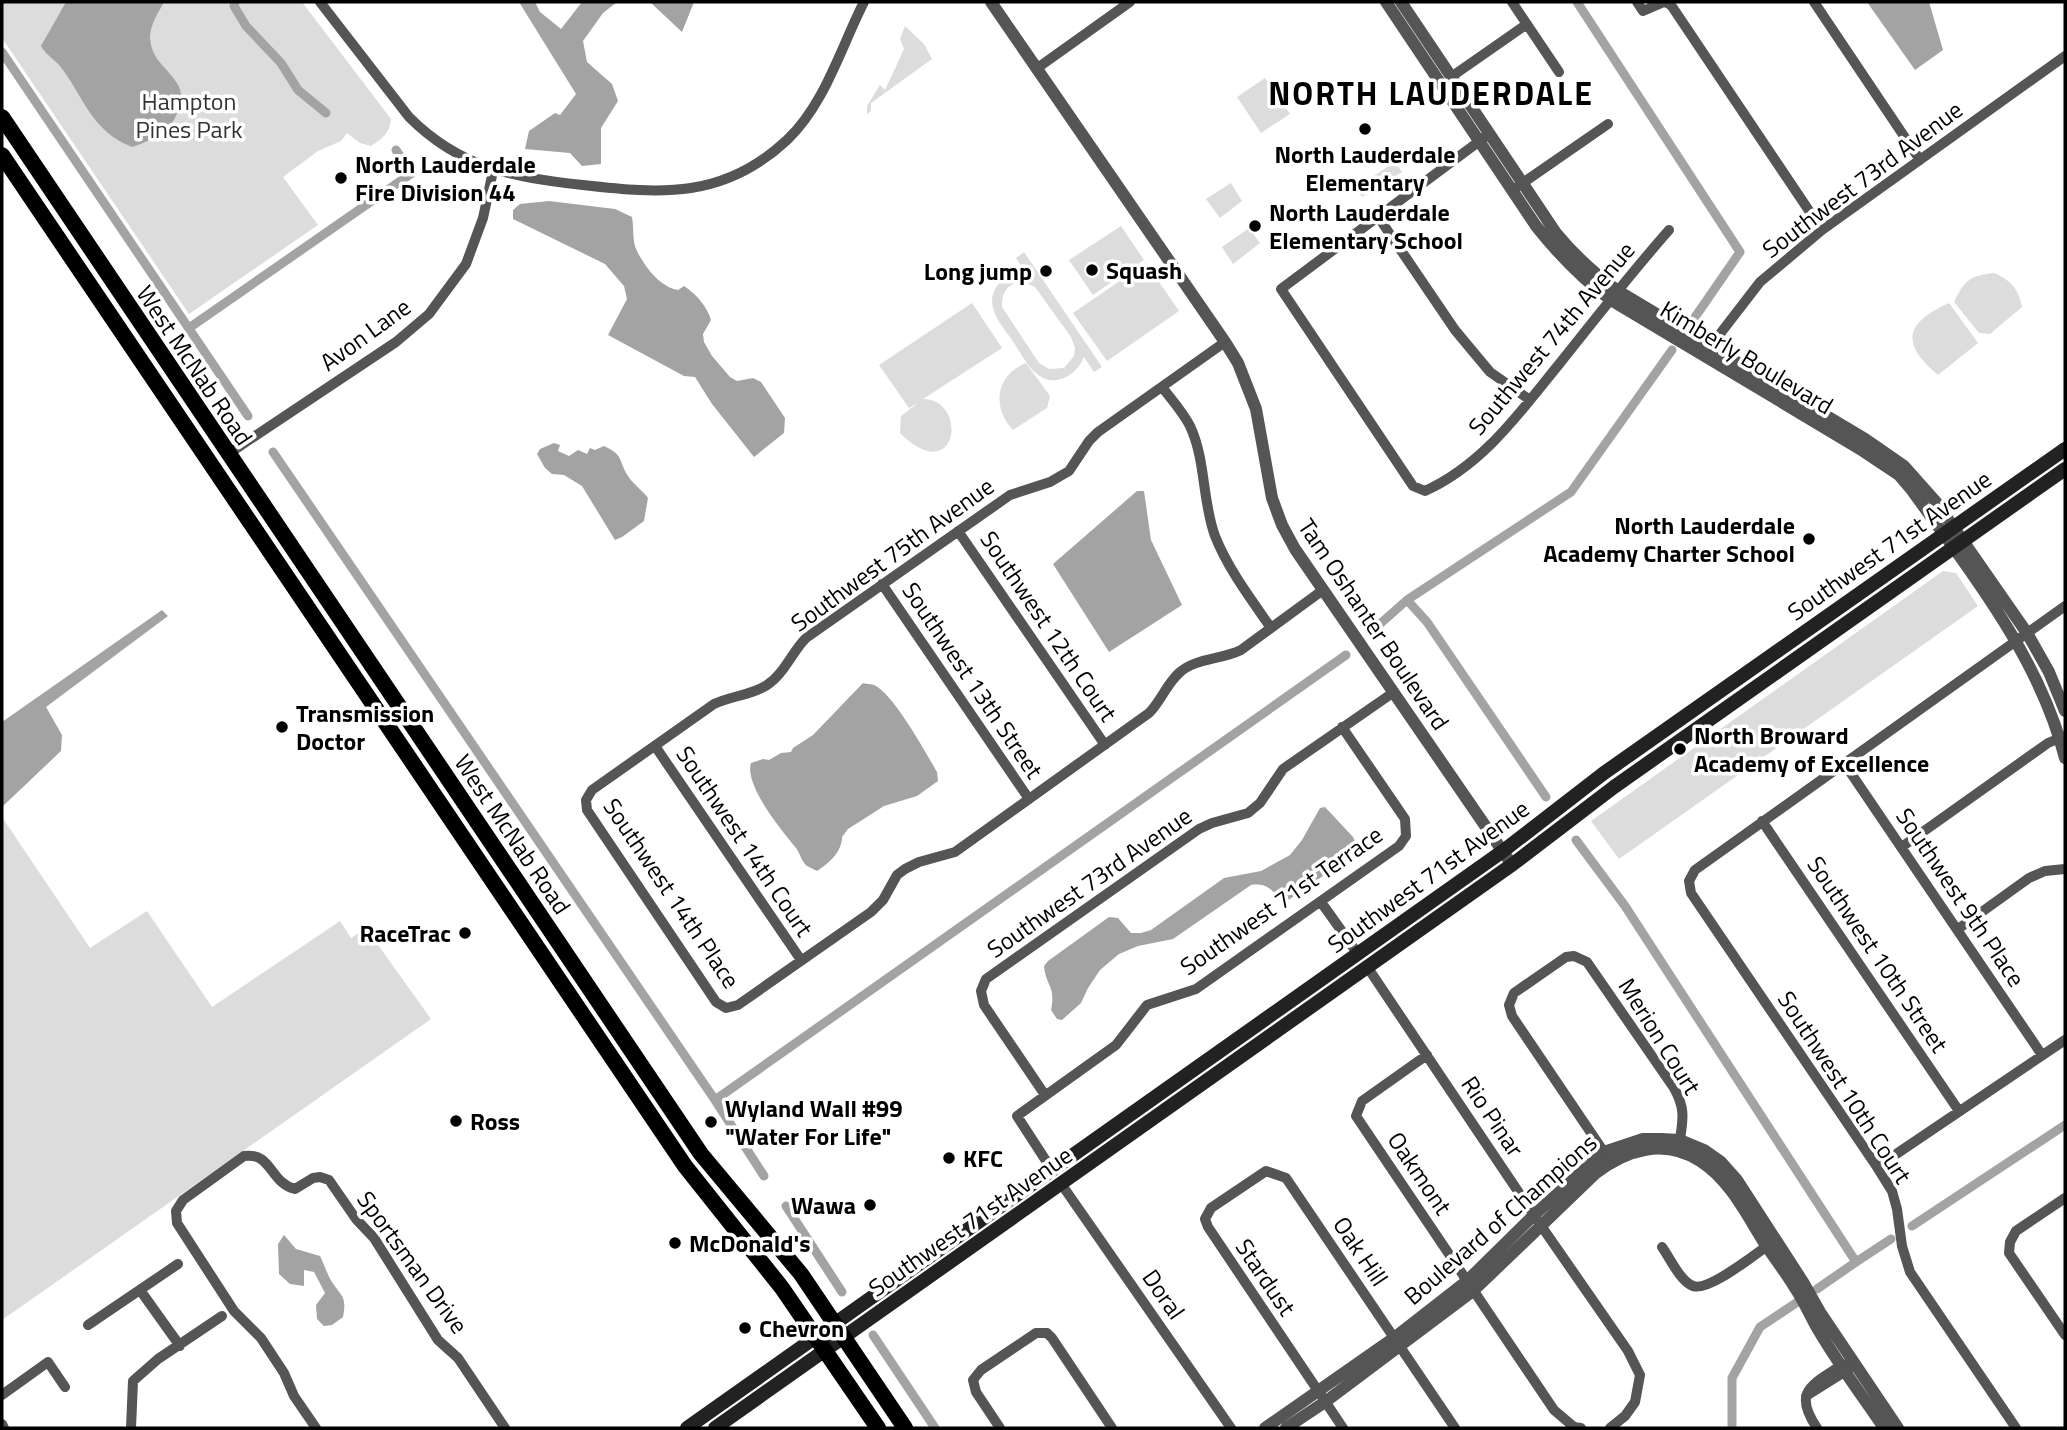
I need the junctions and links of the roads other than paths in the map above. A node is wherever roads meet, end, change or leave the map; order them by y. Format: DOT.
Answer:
graph roads {
  1 [pos="320,2"];
  2 [pos="864,2"];
  3 [pos="991,2"];
  4 [pos="1130,2"];
  5 [pos="1386,2"];
  6 [pos="1512,2"];
  7 [pos="1637,2"];
  8 [pos="1665,2"];
  9 [pos="1814,2"];
  10 [pos="1402,6"];
  11 [pos="1527,24"];
  12 [pos="2065,56"];
  13 [pos="1036,69"];
  14 [pos="1559,72"];
  15 [pos="1451,76"];
  16 [pos="2,117"];
  17 [pos="1608,124"];
  18 [pos="1484,138"];
  19 [pos="2,155"];
  20 [pos="1920,160"];
  21 [pos="493,171"];
  22 [pos="1517,187"];
  23 [pos="1379,218"];
  24 [pos="1670,230"];
  25 [pos="1822,230"];
  26 [pos="71,255"];
  27 [pos="1614,295"];
  28 [pos="138,322"];
  29 [pos="1225,342"];
  30 [pos="1707,351"];
  31 [pos="1162,387"];
  32 [pos="1530,400"];
  33 [pos="2065,449"];
  34 [pos="228,454"];
  35 [pos="2065,469"];
  36 [pos="1948,530"];
  37 [pos="958,531"];
  38 [pos="1958,544"];
  39 [pos="882,584"];
  40 [pos="1323,590"];
  41 [pos="2065,606"];
  42 [pos="1271,628"];
  43 [pos="2021,637"];
  44 [pos="1394,692"];
  45 [pos="2065,711"];
  46 [pos="1342,727"];
  47 [pos="2063,738"];
  48 [pos="1105,745"];
  49 [pos="655,746"];
  50 [pos="2065,758"];
  51 [pos="1844,763"];
  52 [pos="1029,799"];
  53 [pos="586,800"];
  54 [pos="1762,821"];
  55 [pos="1903,846"];
  56 [pos="1503,851"];
  57 [pos="1513,864"];
  58 [pos="2065,869"];
  59 [pos="1321,902"];
  60 [pos="1958,929"];
  61 [pos="1387,933"];
  62 [pos="1358,954"];
  63 [pos="801,960"];
  64 [pos="1368,968"];
  65 [pos="1345,984"];
  66 [pos="2065,1040"];
  67 [pos="1427,1055"];
  68 [pos="2042,1055"];
  69 [pos="1178,1081"];
  70 [pos="1045,1096"];
  71 [pos="1959,1111"];
  72 [pos="1679,1145"];
  73 [pos="1607,1157"];
  74 [pos="1877,1167"];
  75 [pos="1052,1170"];
  76 [pos="1274,1172"];
  77 [pos="1062,1185"];
  78 [pos="2065,1198"];
  79 [pos="1534,1215"];
  80 [pos="1542,1227"];
  81 [pos="1772,1243"];
  82 [pos="1662,1247"];
  83 [pos="972,1248"];
  84 [pos="178,1264"];
  85 [pos="1470,1286"];
  86 [pos="140,1290"];
  87 [pos="222,1316"];
  88 [pos="88,1325"];
  89 [pos="839,1331"];
  90 [pos="2065,1335"];
  91 [pos="1397,1342"];
  92 [pos="820,1344"];
  93 [pos="180,1346"];
  94 [pos="1848,1367"];
  95 [pos="65,1387"];
  96 [pos="2,1395"];
  97 [pos="1322,1397"];
  98 [pos="131,1428"];
  99 [pos="316,1428"];
  100 [pos="505,1428"];
  101 [pos="687,1428"];
  102 [pos="715,1428"];
  103 [pos="878,1428"];
  104 [pos="905,1428"];
  105 [pos="1000,1428"];
  106 [pos="1112,1428"];
  107 [pos="1231,1428"];
  108 [pos="1265,1428"];
  109 [pos="1286,1428"];
  110 [pos="1343,1428"];
  111 [pos="1455,1428"];
  112 [pos="1581,1428"];
  113 [pos="1610,1428"];
  114 [pos="1817,1428"];
  115 [pos="1884,1428"];
  116 [pos="1898,1428"];
  117 [pos="2016,1428"];
  1 -- 21 [label="street"];
  2 -- 21 [label="street"];
  3 -- 13 [label="street, Tam Oshanter Boulevard"];
  4 -- 13 [label="street"];
  5 -- 10 [label="street, Kimberly Boulevard"];
  6 -- 11 [label="street"];
  7 -- 8 [label="street"];
  8 -- 25 [label="street"];
  9 -- 20 [label="street"];
  10 -- 15 [label="street, Kimberly Boulevard"];
  10 -- 18 [label="street, Kimberly Boulevard"];
  11 -- 14 [label="street"];
  11 -- 15 [label="street"];
  12 -- 20 [label="street, Southwest 73rd Avenue"];
  13 -- 29 [label="street, Tam Oshanter Boulevard"];
  15 -- 18 [label="street, Kimberly Boulevard"];
  16 -- 28 [label="main road, West McNab Road"];
  17 -- 22 [label="street"];
  18 -- 22 [label="street, Kimberly Boulevard"];
  18 -- 23 [label="street"];
  19 -- 26 [label="main road, West McNab Road"];
  20 -- 25 [label="street, Southwest 73rd Avenue"];
  21 -- 34 [label="street, Avon Lane"];
  22 -- 27 [label="street, Kimberly Boulevard"];
  23 -- 32 [label="street"];
  23 -- 32 [label="street, Southwest 74th Avenue"];
  24 -- 27 [label="street, Southwest 74th Avenue"];
  25 -- 30 [label="street, Southwest 73rd Avenue"];
  26 -- 28 [label="main road"];
  26 -- 92 [label="main road, West McNab Road"];
  27 -- 30 [label="street, Kimberly Boulevard"];
  27 -- 32 [label="street, Southwest 74th Avenue"];
  28 -- 34 [label="main road, West McNab Road"];
  29 -- 31 [label="street, Southwest 75th Avenue"];
  29 -- 40 [label="street, Tam Oshanter Boulevard"];
  30 -- 36 [label="street, Kimberly Boulevard"];
  31 -- 37 [label="street, Southwest 75th Avenue"];
  31 -- 42 [label="street"];
  33 -- 36 [label="main road, Southwest 71st Avenue"];
  34 -- 89 [label="main road, West McNab Road"];
  35 -- 38 [label="main road, Southwest 71st Avenue"];
  36 -- 38 [label="street, Kimberly Boulevard"];
  36 -- 56 [label="main road, Southwest 71st Avenue"];
  37 -- 39 [label="street, Southwest 75th Avenue"];
  37 -- 48 [label="street, Southwest 12th Court"];
  38 -- 43 [label="street, Kimberly Boulevard"];
  38 -- 57 [label="main road, Southwest 71st Avenue"];
  39 -- 49 [label="street, Southwest 75th Avenue"];
  39 -- 52 [label="street, Southwest 13th Street"];
  40 -- 42 [label="street"];
  40 -- 44 [label="street, Tam Oshanter Boulevard"];
  41 -- 43 [label="street"];
  42 -- 48 [label="street"];
  43 -- 45 [label="street, Kimberly Boulevard"];
  43 -- 47 [label="street, Kimberly Boulevard"];
  43 -- 51 [label="street"];
  44 -- 46 [label="street, Southwest 73rd Avenue"];
  44 -- 56 [label="street, Tam Oshanter Boulevard"];
  46 -- 59 [label="street, Southwest 71st Terrace"];
  46 -- 70 [label="street, Southwest 73rd Avenue"];
  47 -- 50 [label="street, Kimberly Boulevard"];
  47 -- 55 [label="street"];
  48 -- 52 [label="street"];
  49 -- 53 [label="street, Southwest 75th Avenue"];
  49 -- 63 [label="street, Southwest 14th Court"];
  51 -- 54 [label="street"];
  51 -- 55 [label="street, Southwest 9th Place"];
  52 -- 63 [label="street"];
  53 -- 63 [label="street, Southwest 14th Place"];
  54 -- 71 [label="street, Southwest 10th Street"];
  54 -- 74 [label="street, Southwest 10th Court"];
  55 -- 60 [label="street, Southwest 9th Place"];
  56 -- 57 [label="street, Tam Oshanter Boulevard"];
  56 -- 61 [label="main road, Southwest 71st Avenue"];
  57 -- 64 [label="main road, Southwest 71st Avenue"];
  58 -- 60 [label="street"];
  59 -- 62 [label="street"];
  59 -- 70 [label="street, Southwest 71st Terrace"];
  60 -- 68 [label="street, Southwest 9th Place"];
  61 -- 62 [label="main road, Southwest 71st Avenue"];
  61 -- 64 [label="main road"];
  62 -- 65 [label="main road"];
  62 -- 69 [label="main road, Southwest 71st Avenue"];
  64 -- 65 [label="main road, Southwest 71st Avenue"];
  64 -- 67 [label="street, Rio Pinar"];
  65 -- 77 [label="main road, Southwest 71st Avenue"];
  66 -- 68 [label="street"];
  67 -- 79 [label="street, Rio Pinar"];
  67 -- 85 [label="street, Oakmont"];
  68 -- 71 [label="street"];
  69 -- 75 [label="main road, Southwest 71st Avenue"];
  69 -- 77 [label="main road"];
  70 -- 75 [label="street"];
  71 -- 74 [label="street"];
  72 -- 73 [label="street, Boulevard of Champions"];
  72 -- 73 [label="street, Merion Court"];
  72 -- 81 [label="street, Boulevard of Champions"];
  73 -- 79 [label="street, Boulevard of Champions"];
  73 -- 80 [label="street, Boulevard of Champions"];
  74 -- 117 [label="street, Southwest 10th Court"];
  75 -- 83 [label="main road"];
  75 -- 89 [label="main road, Southwest 71st Avenue"];
  76 -- 91 [label="street, Oak Hill"];
  76 -- 97 [label="street, Stardust"];
  77 -- 83 [label="main road, Southwest 71st Avenue"];
  77 -- 107 [label="street, Doral"];
  78 -- 90 [label="street"];
  79 -- 80 [label="street, Rio Pinar"];
  79 -- 85 [label="street, Boulevard of Champions"];
  80 -- 85 [label="street, Boulevard of Champions"];
  80 -- 113 [label="street, Rio Pinar"];
  81 -- 82 [label="street"];
  81 -- 94 [label="street, Boulevard of Champions"];
  83 -- 89 [label="main road, Southwest 71st Avenue"];
  84 -- 86 [label="street"];
  85 -- 91 [label="street, Boulevard of Champions"];
  85 -- 112 [label="street, Oakmont"];
  86 -- 88 [label="street"];
  86 -- 93 [label="street"];
  87 -- 93 [label="street"];
  89 -- 92 [label="main road, Southwest 71st Avenue"];
  89 -- 104 [label="main road, West McNab Road"];
  91 -- 97 [label="street, Boulevard of Champions"];
  91 -- 111 [label="street, Oak Hill"];
  92 -- 101 [label="main road"];
  92 -- 102 [label="main road"];
  92 -- 103 [label="main road, West McNab Road"];
  93 -- 98 [label="street"];
  94 -- 114 [label="street"];
  94 -- 115 [label="street, Boulevard of Champions"];
  94 -- 116 [label="street, Boulevard of Champions"];
  95 -- 96 [label="street"];
  97 -- 108 [label="street, Boulevard of Champions"];
  97 -- 109 [label="street, Boulevard of Champions"];
  97 -- 110 [label="street, Stardust"];
  99 -- 100 [label="street, Sportsman Drive"];
  105 -- 106 [label="street"];
}
